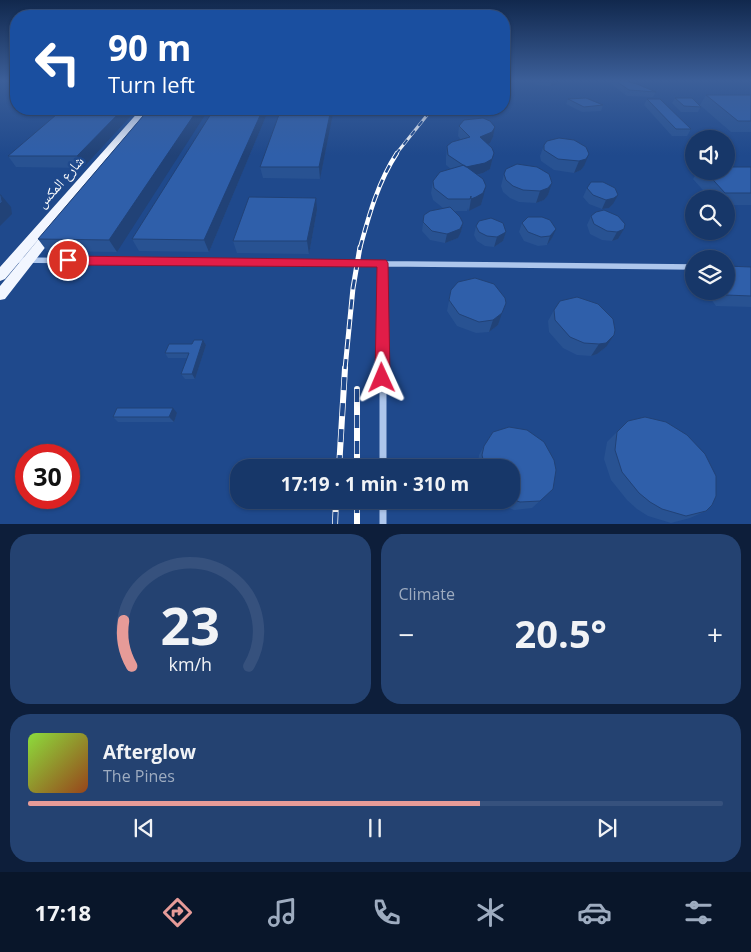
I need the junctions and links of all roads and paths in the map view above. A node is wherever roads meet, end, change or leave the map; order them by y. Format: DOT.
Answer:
graph roads {
  1 [pos="140,115"];
  2 [pos="148,115"];
  3 [pos="13,260"];
  4 [pos="29,260"];
  5 [pos="382,263"];
  6 [pos="685,267"];
  7 [pos="0,276"];
  8 [pos="0,295"];
  9 [pos="384,459"];
  10 [pos="384,509"];
  11 [pos="384,524"];
  1 -- 3 [label="main road, شارع المكس"];
  2 -- 4 [label="main road, شارع المكس"];
  3 -- 4 [label="street"];
  3 -- 7 [label="main road, شارع المكس"];
  4 -- 5 [label="street"];
  4 -- 8 [label="main road, شارع المكس"];
  5 -- 6 [label="street"];
  5 -- 9 [label="street"];
  10 -- 11 [label="street"];
}
